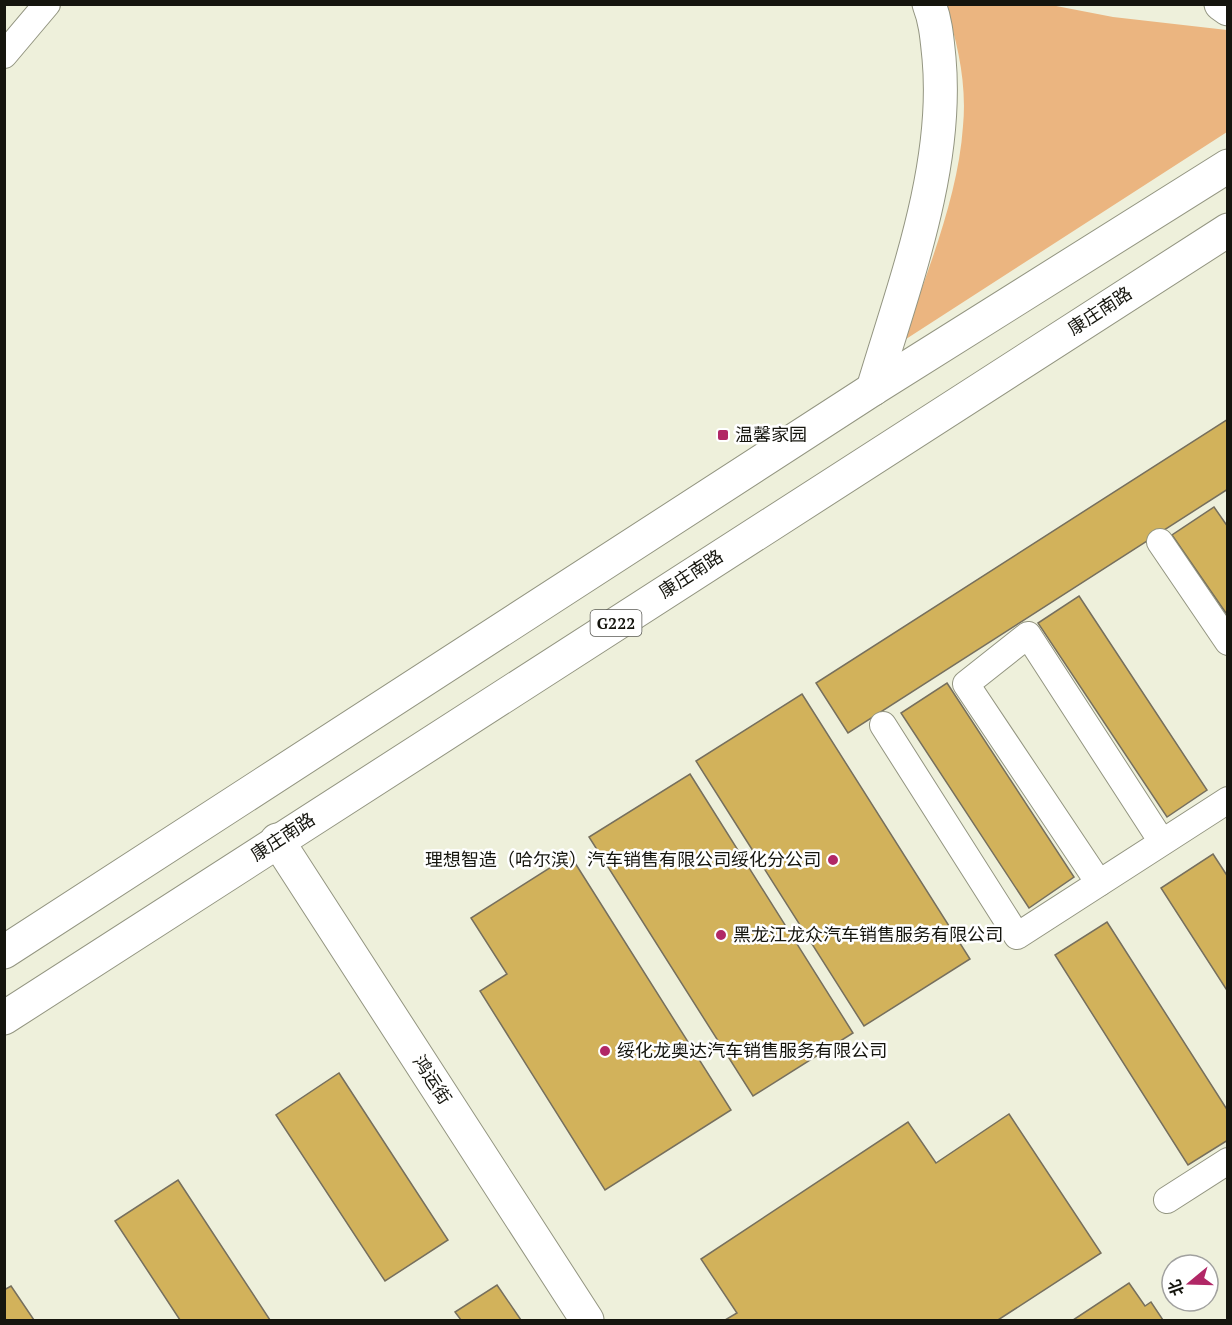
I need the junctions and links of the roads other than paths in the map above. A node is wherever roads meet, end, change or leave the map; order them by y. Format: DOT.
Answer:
graph roads {
  1 [pos="47,4"];
  2 [pos="929,4"];
  3 [pos="1221,4"];
  4 [pos="1227,9"];
  5 [pos="4,55"];
  6 [pos="1227,159"];
  7 [pos="1216,174"];
  8 [pos="1227,230"];
  9 [pos="873,389"];
  10 [pos="1160,542"];
  11 [pos="1227,642"];
  12 [pos="883,725"];
  13 [pos="1227,800"];
  14 [pos="278,840"];
  15 [pos="1162,842"];
  16 [pos="1099,883"];
  17 [pos="4,952"];
  18 [pos="4,1018"];
  19 [pos="1227,1161"];
  20 [pos="1167,1200"];
  21 [pos="587,1320"];
  1 -- 5 [label="street"];
  2 -- 9 [label="main road"];
  3 -- 4 [label="main road"];
  6 -- 7 [label="main road"];
  7 -- 9 [label="main road"];
  8 -- 14 [label="main road, 康庄南路 / G222"];
  9 -- 17 [label="main road"];
  10 -- 11 [label="street"];
  12 -- 16 [label="street"];
  13 -- 15 [label="street"];
  14 -- 18 [label="main road, 康庄南路 / G222"];
  14 -- 21 [label="main road, 鸿运街"];
  15 -- 16 [label="street"];
  15 -- 16 [label="street"];
  19 -- 20 [label="street"];
}
